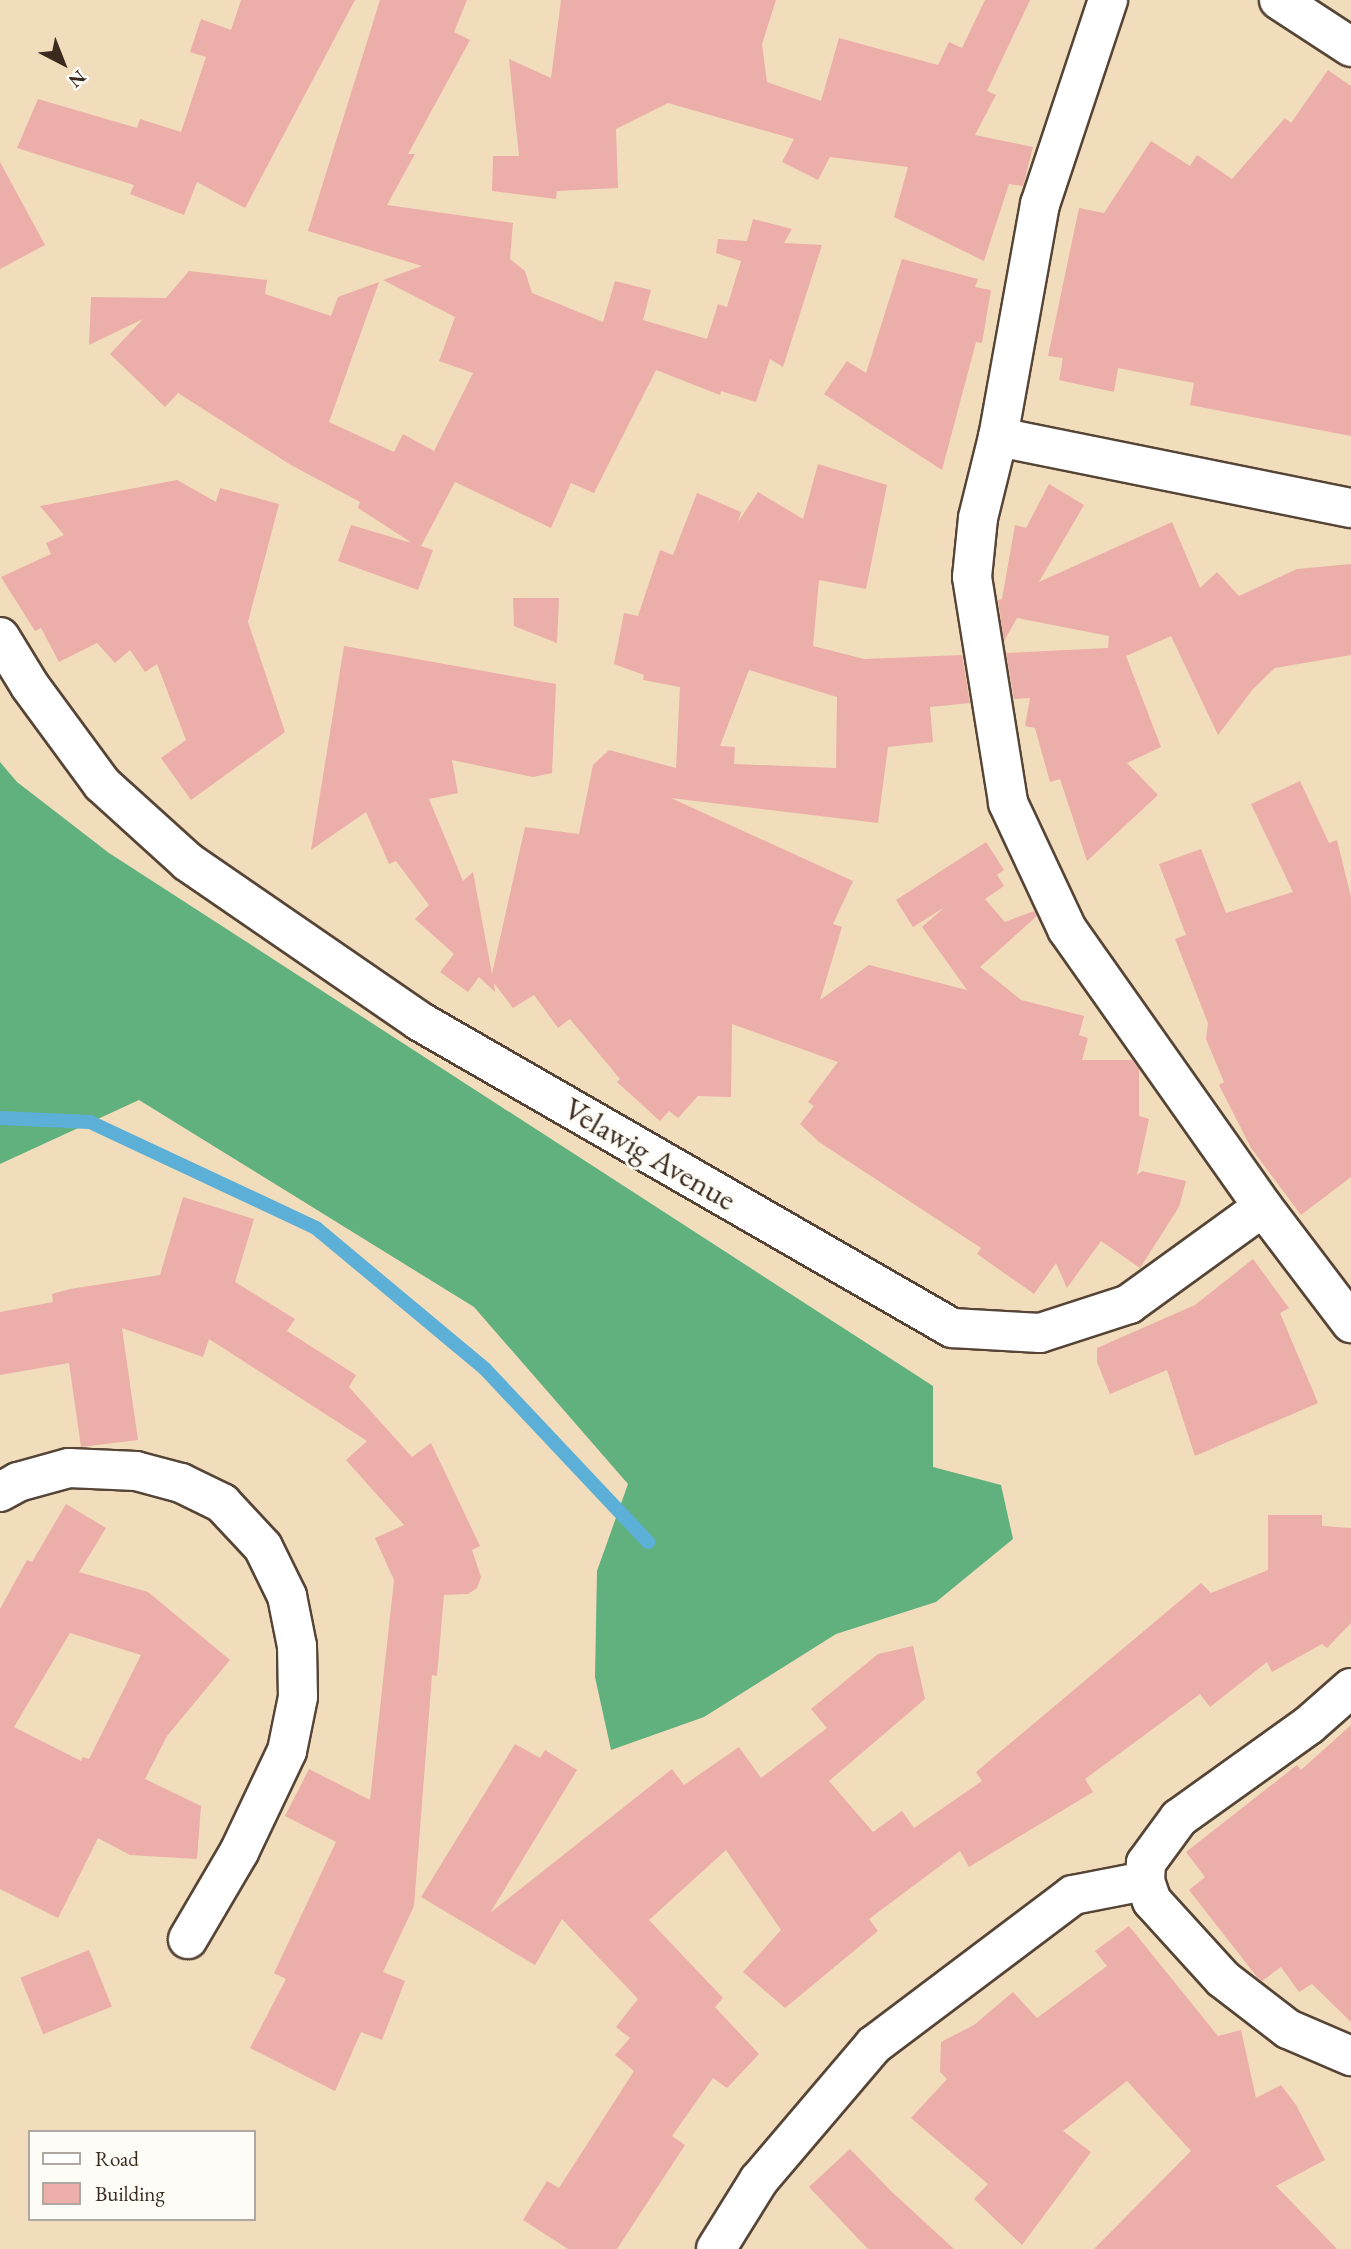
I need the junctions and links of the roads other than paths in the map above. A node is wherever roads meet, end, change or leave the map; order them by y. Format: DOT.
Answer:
graph roads {
  1 [pos="1108,0"];
  2 [pos="1279,0"];
  3 [pos="1351,47"];
  4 [pos="998,437"];
  5 [pos="1351,508"];
  6 [pos="0,637"];
  7 [pos="1263,1207"];
  8 [pos="1351,1323"];
  9 [pos="0,1492"];
  10 [pos="1351,1688"];
  11 [pos="1146,1881"];
  12 [pos="188,1940"];
  13 [pos="1351,2056"];
  14 [pos="716,2249"];
  1 -- 4 [label="street"];
  2 -- 3 [label="street"];
  4 -- 5 [label="street"];
  4 -- 7 [label="street"];
  6 -- 7 [label="street, Velawig Avenue"];
  7 -- 8 [label="street"];
  9 -- 12 [label="street"];
  10 -- 11 [label="street"];
  11 -- 13 [label="street"];
  11 -- 14 [label="street"];
}
